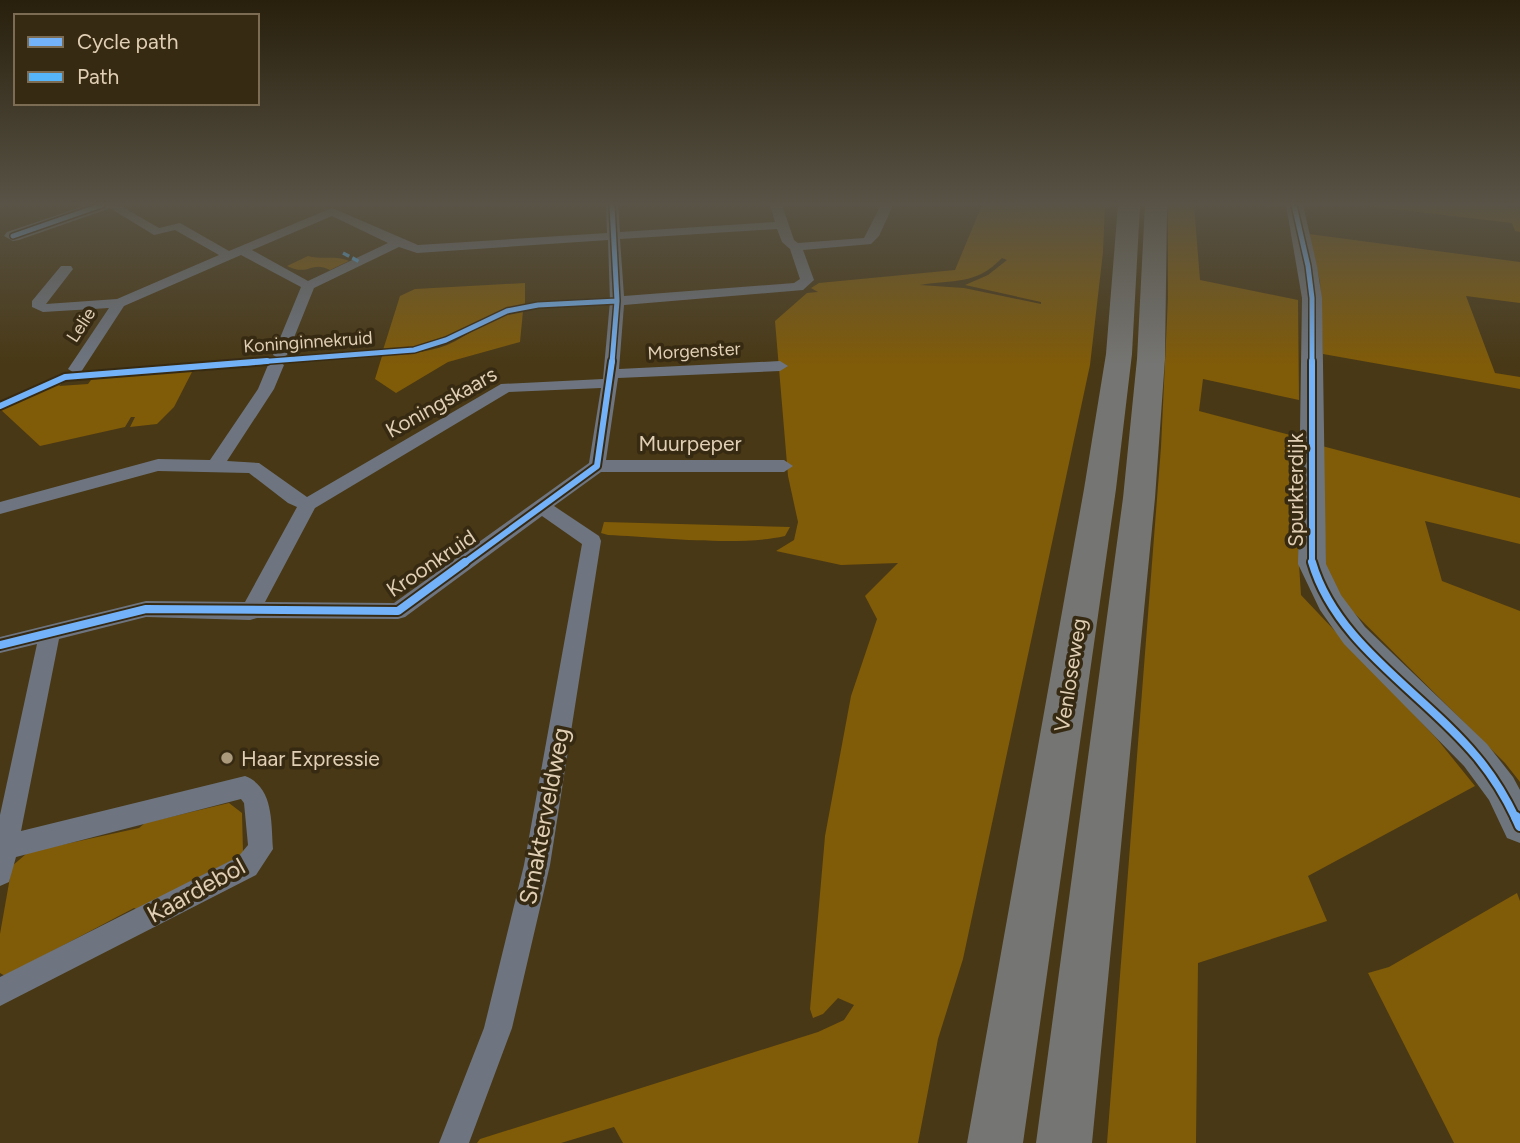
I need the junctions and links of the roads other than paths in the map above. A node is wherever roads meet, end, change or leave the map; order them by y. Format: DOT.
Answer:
graph roads {
  1 [pos="224,258"];
  2 [pos="248,258"];
  3 [pos="353,258"];
  4 [pos="367,258"];
  5 [pos="614,258"];
  6 [pos="800,258"];
  7 [pos="1125,258"];
  8 [pos="1154,258"];
  9 [pos="1306,258"];
  10 [pos="360,262"];
  11 [pos="65,269"];
  12 [pos="308,286"];
  13 [pos="617,301"];
  14 [pos="119,303"];
  15 [pos="780,366"];
  16 [pos="76,369"];
  17 [pos="610,378"];
  18 [pos="597,466"];
  19 [pos="783,466"];
  20 [pos="214,467"];
  21 [pos="308,504"];
  22 [pos="542,507"];
  23 [pos="0,508"];
  24 [pos="250,612"];
  25 [pos="50,633"];
  26 [pos="0,645"];
  27 [pos="1520,826"];
  28 [pos="6,847"];
  29 [pos="0,873"];
  30 [pos="0,992"];
  31 [pos="454,1143"];
  32 [pos="995,1143"];
  33 [pos="1064,1143"];
  1 -- 14 [label="street, Lelie"];
  2 -- 12 [label="street"];
  3 -- 10 [label="street"];
  4 -- 10 [label="street"];
  5 -- 13 [label="street"];
  6 -- 13 [label="street"];
  7 -- 32 [label="highway, Venloseweg"];
  8 -- 33 [label="highway"];
  9 -- 27 [label="street, Spurkterdijk"];
  10 -- 12 [label="street"];
  11 -- 14 [label="street, Lelie"];
  12 -- 20 [label="street"];
  13 -- 17 [label="street"];
  14 -- 16 [label="street, Lelie"];
  15 -- 17 [label="street, Morgenster"];
  17 -- 18 [label="street"];
  17 -- 21 [label="street, Koningskaars"];
  18 -- 19 [label="street, Muurpeper"];
  18 -- 22 [label="street, Kroonkruid"];
  20 -- 21 [label="street"];
  20 -- 23 [label="street"];
  21 -- 24 [label="street"];
  22 -- 24 [label="street, Kroonkruid"];
  22 -- 31 [label="street, Smakterveldweg"];
  24 -- 25 [label="street, Kroonkruid"];
  25 -- 26 [label="street, Kroonkruid"];
  25 -- 28 [label="street"];
  28 -- 29 [label="street"];
  28 -- 30 [label="street, Kaardebol"];
}
